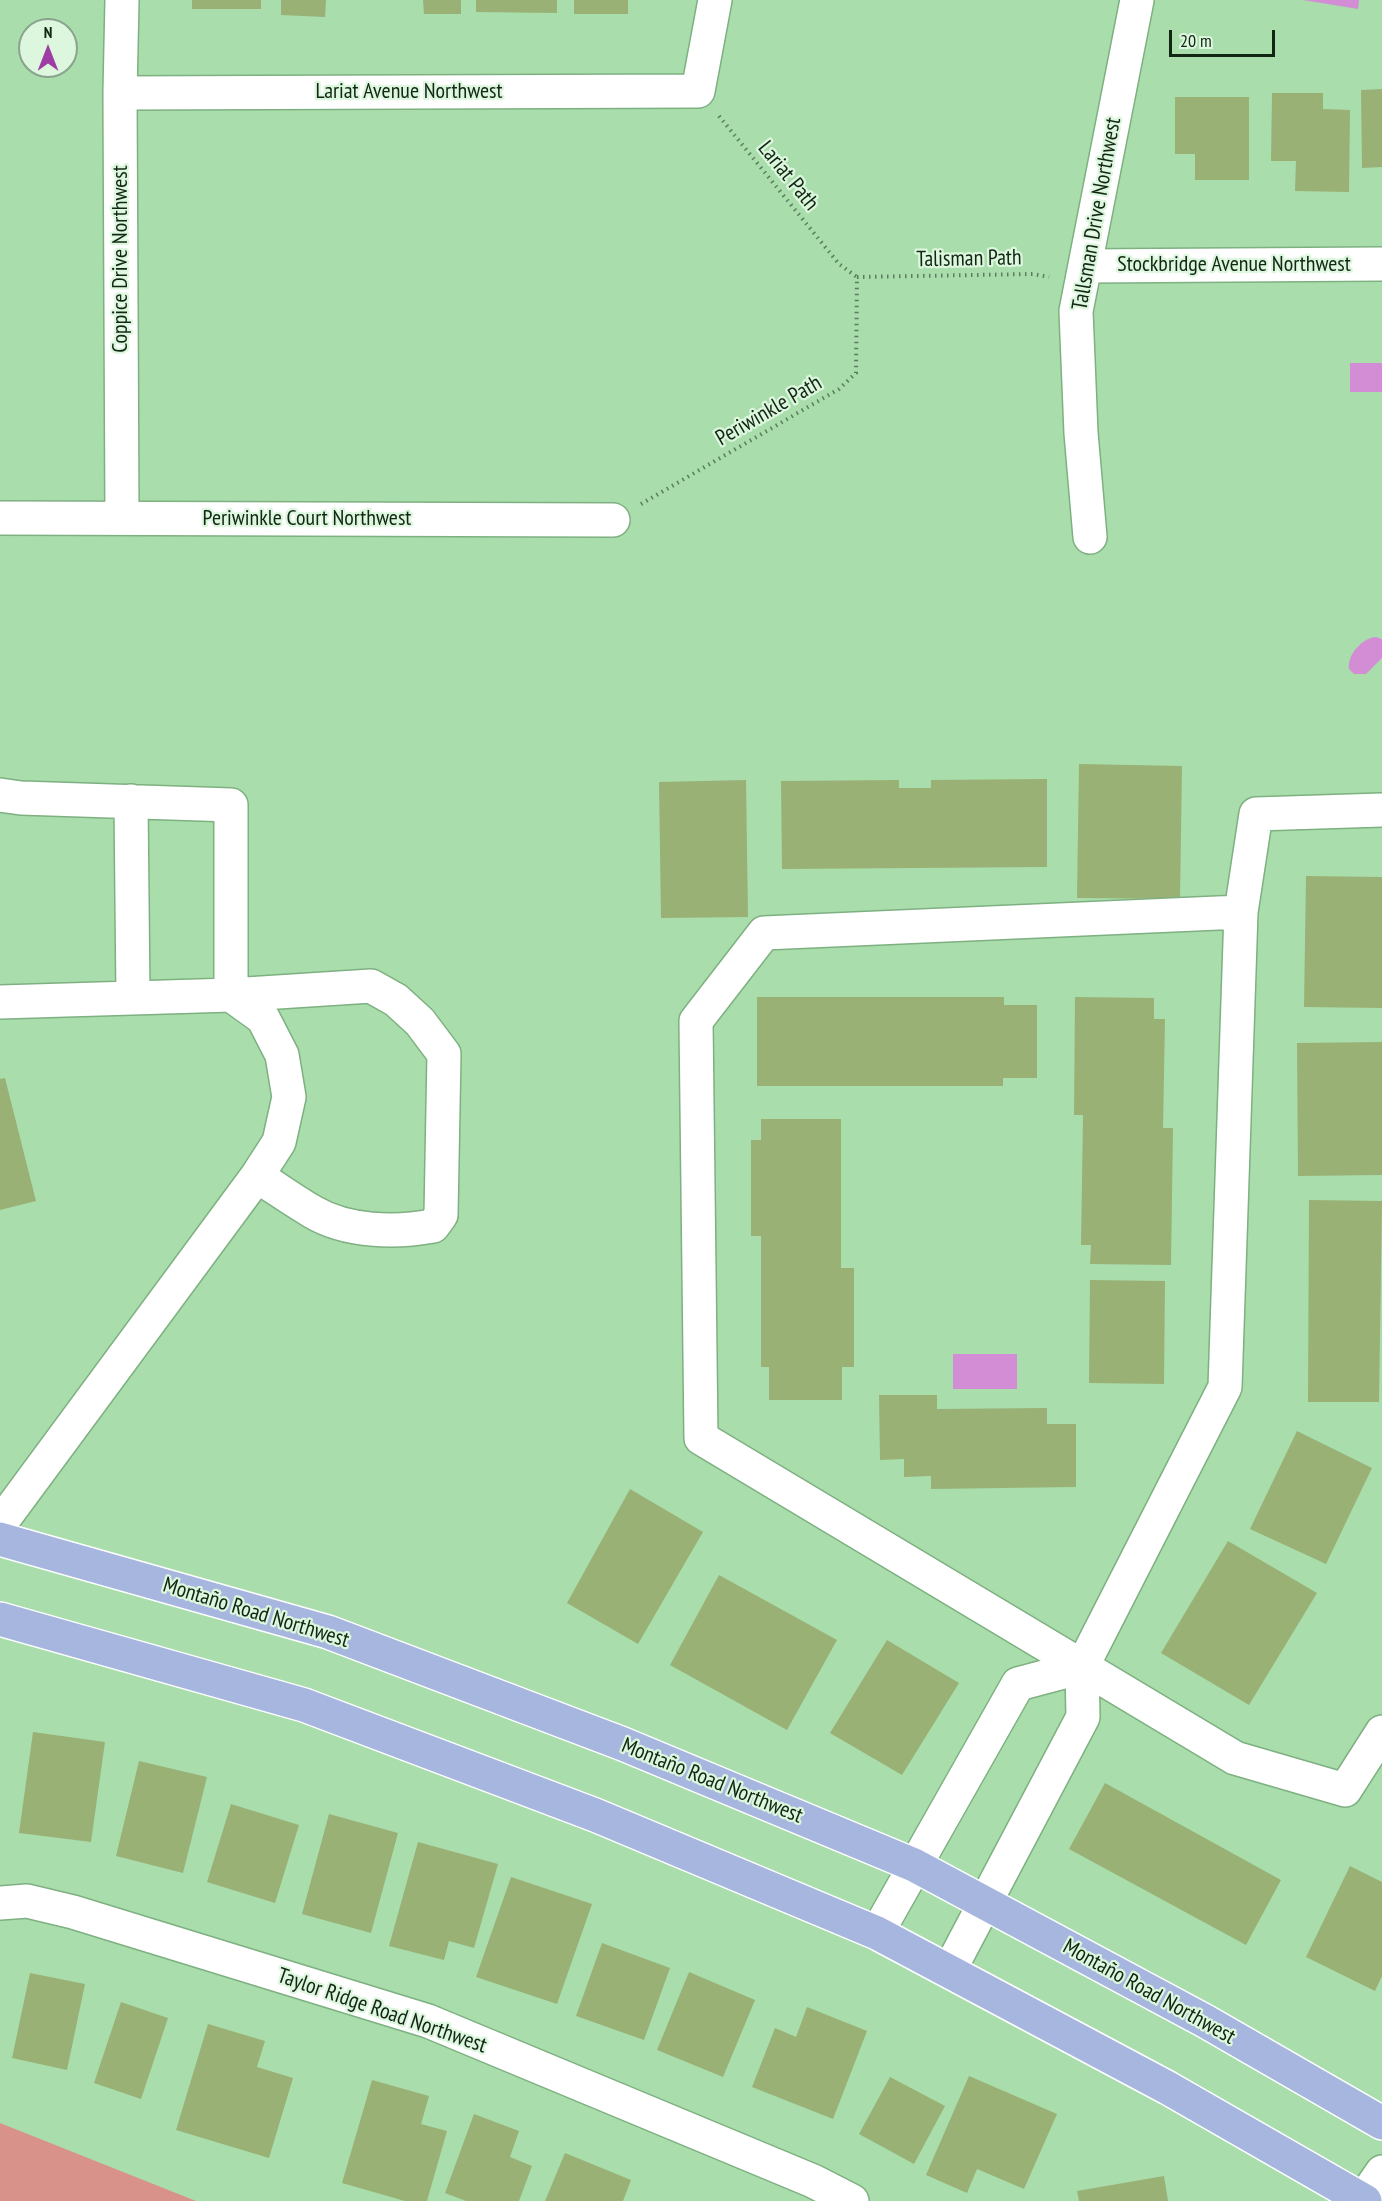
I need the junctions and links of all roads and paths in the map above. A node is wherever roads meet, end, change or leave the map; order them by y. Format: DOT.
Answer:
graph roads {
  1 [pos="122,0"];
  2 [pos="715,0"];
  3 [pos="1137,0"];
  4 [pos="698,91"];
  5 [pos="120,93"];
  6 [pos="1382,264"];
  7 [pos="1083,275"];
  8 [pos="857,277"];
  9 [pos="0,518"];
  10 [pos="122,518"];
  11 [pos="614,520"];
  12 [pos="1090,537"];
  13 [pos="0,795"];
  14 [pos="131,801"];
  15 [pos="1382,810"];
  16 [pos="1241,912"];
  17 [pos="231,995"];
  18 [pos="133,998"];
  19 [pos="0,1002"];
  20 [pos="257,1176"];
  21 [pos="0,1524"];
  22 [pos="0,1539"];
  23 [pos="0,1618"];
  24 [pos="1082,1667"];
  25 [pos="1382,1732"];
  26 [pos="914,1865"];
  27 [pos="0,1903"];
  28 [pos="985,1903"];
  29 [pos="877,1933"];
  30 [pos="949,1971"];
  31 [pos="1382,2123"];
  32 [pos="1382,2172"];
  33 [pos="852,2201"];
  34 [pos="1363,2201"];
  1 -- 5 [label="street, Coppice Drive Northwest"];
  2 -- 4 [label="street"];
  3 -- 7 [label="street, Tallsman Drive Northwest"];
  4 -- 5 [label="street, Lariat Avenue Northwest"];
  4 -- 8 [label="path, Lariat Path"];
  5 -- 10 [label="street, Coppice Drive Northwest"];
  6 -- 7 [label="street, Stockbridge Avenue Northwest"];
  7 -- 8 [label="path, Talisman Path"];
  7 -- 12 [label="street, Tallsman Drive Northwest"];
  8 -- 11 [label="path, Periwinkle Path"];
  9 -- 10 [label="street, Periwinkle Court Northwest"];
  10 -- 11 [label="street, Periwinkle Court Northwest"];
  13 -- 14 [label="street"];
  14 -- 17 [label="street"];
  14 -- 18 [label="street"];
  15 -- 16 [label="street"];
  16 -- 24 [label="street"];
  16 -- 24 [label="street"];
  17 -- 18 [label="street"];
  17 -- 20 [label="street"];
  17 -- 20 [label="street"];
  18 -- 19 [label="street"];
  20 -- 21 [label="street"];
  22 -- 26 [label="main road, Montaño Road Northwest"];
  23 -- 29 [label="main road"];
  24 -- 25 [label="street"];
  24 -- 26 [label="street"];
  24 -- 28 [label="street"];
  26 -- 28 [label="main road, Montaño Road Northwest"];
  26 -- 29 [label="street"];
  27 -- 33 [label="street, Taylor Ridge Road Northwest"];
  28 -- 30 [label="street"];
  28 -- 31 [label="main road, Montaño Road Northwest"];
  29 -- 30 [label="main road"];
  30 -- 34 [label="main road"];
  32 -- 34 [label="street"];
}
